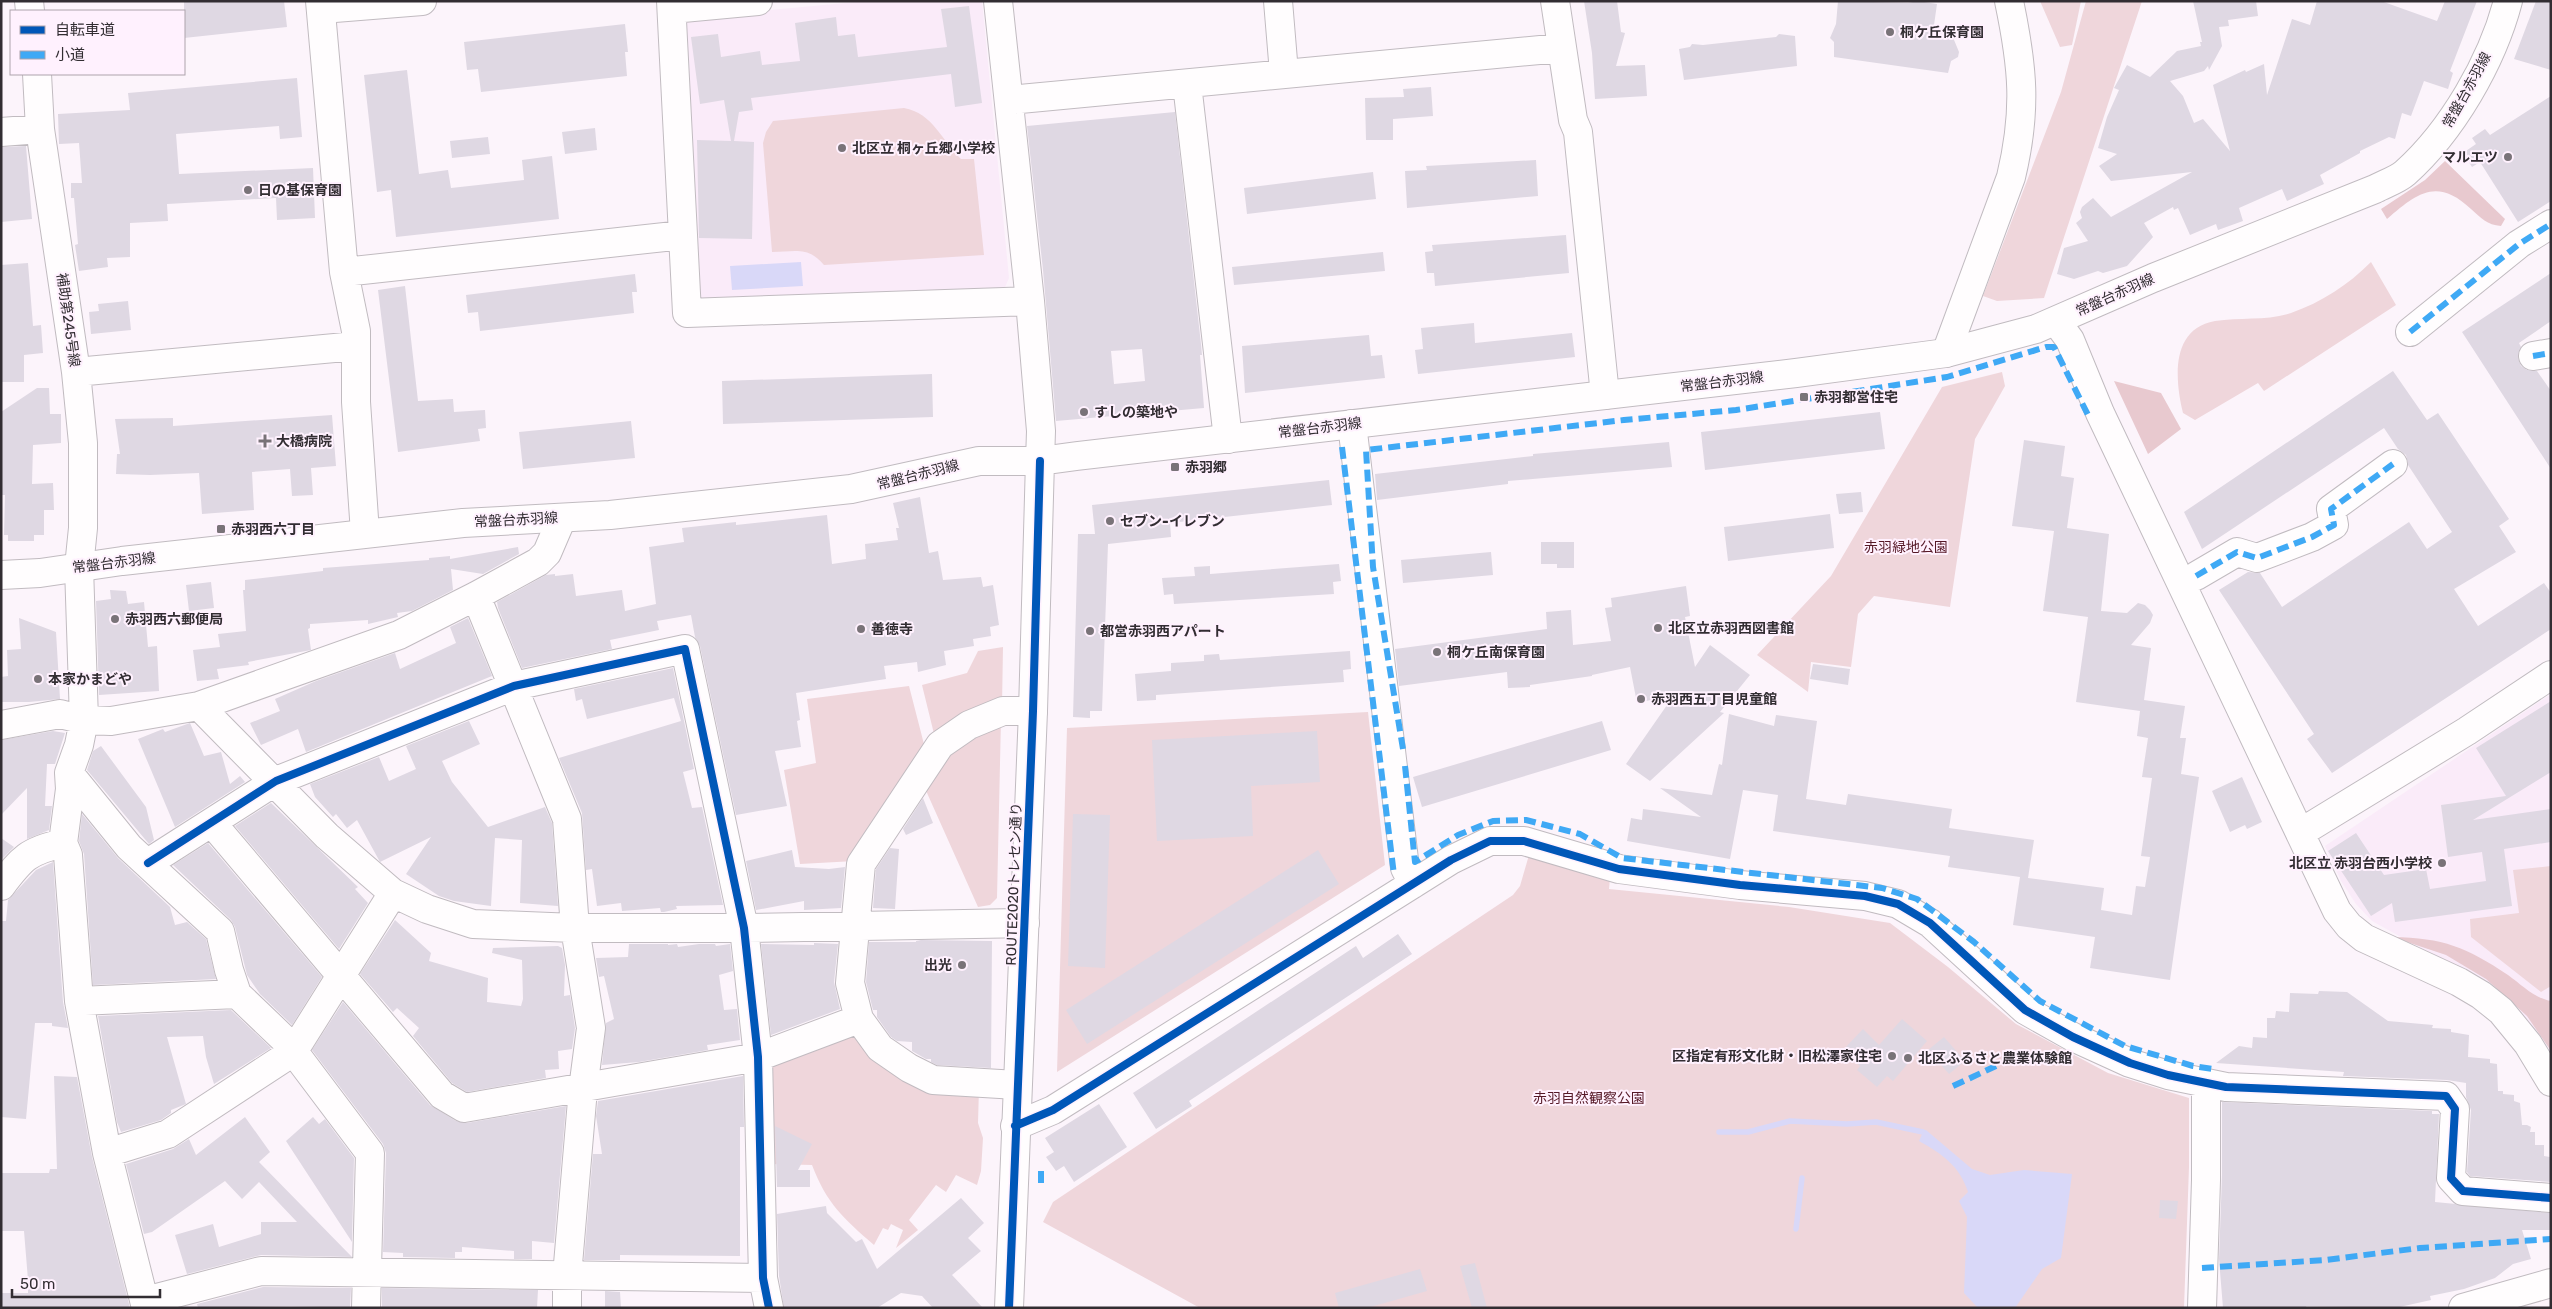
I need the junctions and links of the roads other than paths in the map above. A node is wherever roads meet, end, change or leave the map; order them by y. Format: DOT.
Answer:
graph roads {
  1 [pos="422,1"];
  2 [pos="758,1"];
  3 [pos="998,1"];
  4 [pos="1278,1"];
  5 [pos="1555,1"];
  6 [pos="2009,1"];
  7 [pos="2508,1"];
  8 [pos="321,5"];
  9 [pos="672,5"];
  10 [pos="1561,48"];
  11 [pos="1284,73"];
  12 [pos="37,75"];
  13 [pos="1187,84"];
  14 [pos="1009,100"];
  15 [pos="40,129"];
  16 [pos="1,132"];
  17 [pos="2551,224"];
  18 [pos="683,235"];
  19 [pos="344,272"];
  20 [pos="1030,301"];
  21 [pos="2056,321"];
  22 [pos="2410,332"];
  23 [pos="356,346"];
  24 [pos="1946,353"];
  25 [pos="76,372"];
  26 [pos="1606,395"];
  27 [pos="1352,424"];
  28 [pos="1228,438"];
  29 [pos="1040,460"];
  30 [pos="2392,464"];
  31 [pos="562,518"];
  32 [pos="365,533"];
  33 [pos="79,567"];
  34 [pos="1,575"];
  35 [pos="2196,576"];
  36 [pos="476,596"];
  37 [pos="2551,675"];
  38 [pos="514,686"];
  39 [pos="199,706"];
  40 [pos="1033,711"];
  41 [pos="84,720"];
  42 [pos="1,725"];
  43 [pos="68,773"];
  44 [pos="276,781"];
  45 [pos="212,823"];
  46 [pos="2300,833"];
  47 [pos="63,843"];
  48 [pos="148,863"];
  49 [pos="1413,884"];
  50 [pos="1,886"];
  51 [pos="393,893"];
  52 [pos="1025,923"];
  53 [pos="854,927"];
  54 [pos="575,928"];
  55 [pos="744,928"];
  56 [pos="340,974"];
  57 [pos="237,994"];
  58 [pos="80,1001"];
  59 [pos="859,1019"];
  60 [pos="293,1052"];
  61 [pos="758,1057"];
  62 [pos="2551,1082"];
  63 [pos="2206,1084"];
  64 [pos="1017,1085"];
  65 [pos="583,1089"];
  66 [pos="1015,1126"];
  67 [pos="107,1152"];
  68 [pos="2551,1198"];
  69 [pos="366,1273"];
  70 [pos="567,1276"];
  71 [pos="763,1278"];
  72 [pos="2551,1283"];
  73 [pos="146,1304"];
  74 [pos="366,1308"];
  75 [pos="567,1308"];
  76 [pos="769,1308"];
  77 [pos="1009,1308"];
  78 [pos="2202,1308"];
  79 [pos="2463,1308"];
  1 -- 8 [label="street"];
  2 -- 9 [label="street"];
  3 -- 14 [label="street, ROUTE2020トレセン通り"];
  4 -- 11 [label="street"];
  5 -- 10 [label="street"];
  6 -- 24 [label="street"];
  7 -- 21 [label="street, 常盤台赤羽線"];
  8 -- 19 [label="street"];
  9 -- 18 [label="street"];
  10 -- 11 [label="street"];
  10 -- 26 [label="street"];
  11 -- 13 [label="street"];
  12 -- 15 [label="street, 補助第245号線"];
  13 -- 14 [label="street"];
  13 -- 28 [label="street"];
  14 -- 20 [label="street, ROUTE2020トレセン通り"];
  15 -- 16 [label="street"];
  15 -- 25 [label="street, 補助第245号線"];
  17 -- 22 [label="street"];
  18 -- 19 [label="street"];
  18 -- 20 [label="street"];
  19 -- 23 [label="street"];
  20 -- 29 [label="street, ROUTE2020トレセン通り"];
  21 -- 24 [label="street, 常盤台赤羽線"];
  21 -- 46 [label="street"];
  23 -- 25 [label="street"];
  23 -- 32 [label="street"];
  24 -- 26 [label="street, 常盤台赤羽線"];
  25 -- 33 [label="street, 補助第245号線"];
  26 -- 27 [label="street, 常盤台赤羽線"];
  27 -- 28 [label="street, 常盤台赤羽線"];
  27 -- 49 [label="street"];
  28 -- 29 [label="street, 常盤台赤羽線"];
  29 -- 31 [label="street, 常盤台赤羽線"];
  29 -- 40 [label="street, ROUTE2020トレセン通り"];
  30 -- 35 [label="street"];
  31 -- 32 [label="street, 常盤台赤羽線"];
  31 -- 36 [label="street"];
  32 -- 33 [label="street, 常盤台赤羽線"];
  33 -- 34 [label="street, 常盤台赤羽線"];
  33 -- 41 [label="street, 補助第245号線"];
  36 -- 38 [label="street"];
  36 -- 39 [label="street"];
  37 -- 46 [label="street"];
  38 -- 44 [label="street"];
  38 -- 54 [label="street"];
  38 -- 55 [label="street"];
  39 -- 41 [label="street"];
  39 -- 44 [label="street"];
  40 -- 52 [label="street, ROUTE2020トレセン通り"];
  40 -- 53 [label="street"];
  41 -- 42 [label="street"];
  41 -- 43 [label="street, 補助第245号線"];
  43 -- 47 [label="street"];
  43 -- 48 [label="street"];
  44 -- 45 [label="street"];
  44 -- 51 [label="street"];
  45 -- 48 [label="street"];
  45 -- 56 [label="street"];
  46 -- 62 [label="street"];
  47 -- 50 [label="street"];
  47 -- 58 [label="street"];
  48 -- 57 [label="street"];
  49 -- 63 [label="street"];
  49 -- 66 [label="street"];
  51 -- 54 [label="street"];
  51 -- 56 [label="street"];
  52 -- 53 [label="street"];
  52 -- 64 [label="street, ROUTE2020トレセン通り"];
  53 -- 55 [label="street"];
  53 -- 59 [label="street"];
  54 -- 55 [label="street"];
  54 -- 65 [label="street"];
  55 -- 61 [label="street"];
  56 -- 60 [label="street"];
  56 -- 65 [label="street"];
  57 -- 58 [label="street"];
  57 -- 60 [label="street"];
  58 -- 67 [label="street"];
  59 -- 61 [label="street"];
  59 -- 64 [label="street"];
  60 -- 67 [label="street"];
  60 -- 69 [label="street"];
  61 -- 65 [label="street"];
  61 -- 71 [label="street"];
  63 -- 68 [label="street"];
  63 -- 78 [label="street"];
  64 -- 66 [label="street, ROUTE2020トレセン通り"];
  65 -- 70 [label="street"];
  66 -- 77 [label="street, ROUTE2020トレセン通り"];
  67 -- 73 [label="street"];
  69 -- 70 [label="street"];
  69 -- 73 [label="street"];
  69 -- 74 [label="street"];
  70 -- 71 [label="street"];
  70 -- 75 [label="street"];
  71 -- 76 [label="street"];
  72 -- 79 [label="street"];
}
